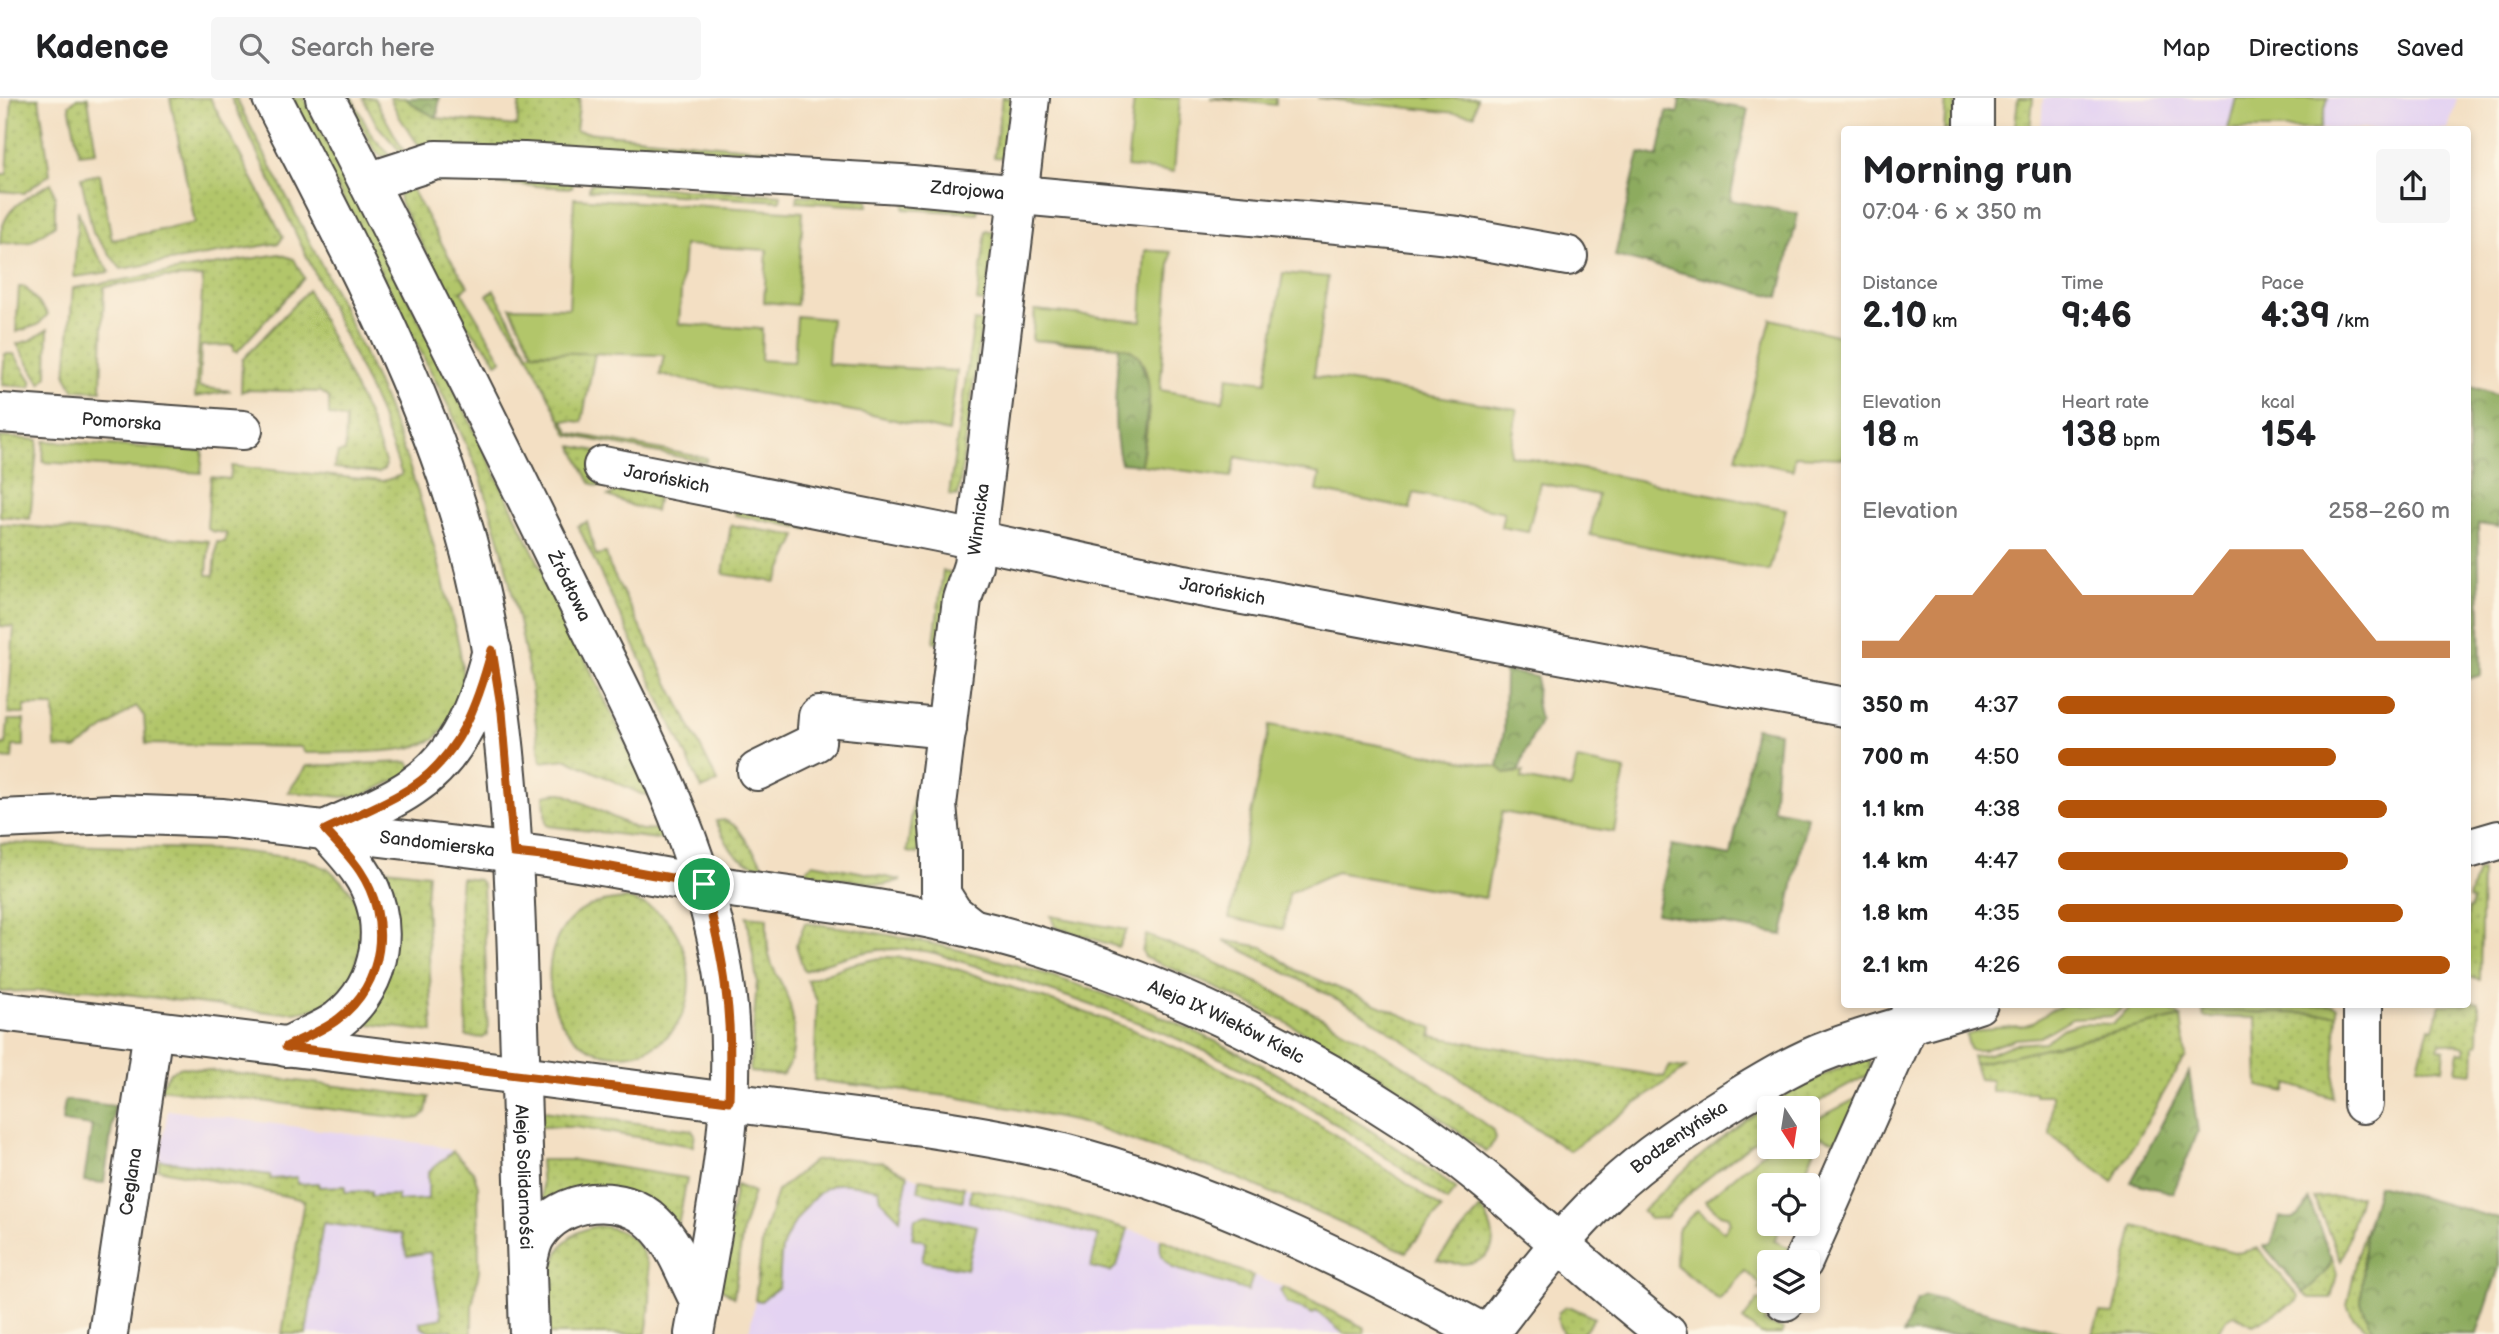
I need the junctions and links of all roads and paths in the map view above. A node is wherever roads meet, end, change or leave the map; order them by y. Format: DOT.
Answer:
graph roads {
  1 [pos="272,98"];
  2 [pos="325,98"];
  3 [pos="1030,98"];
  4 [pos="1974,98"];
  5 [pos="1975,126"];
  6 [pos="368,182"];
  7 [pos="1017,196"];
  8 [pos="1569,256"];
  9 [pos="0,414"];
  10 [pos="243,430"];
  11 [pos="603,466"];
  12 [pos="976,541"];
  13 [pos="492,650"];
  14 [pos="1841,706"];
  15 [pos="947,729"];
  16 [pos="757,771"];
  17 [pos="0,819"];
  18 [pos="325,830"];
  19 [pos="2499,839"];
  20 [pos="2471,848"];
  21 [pos="514,853"];
  22 [pos="704,884"];
  23 [pos="972,928"];
  24 [pos="1951,1008"];
  25 [pos="2363,1008"];
  26 [pos="0,1011"];
  27 [pos="1910,1014"];
  28 [pos="153,1030"];
  29 [pos="286,1047"];
  30 [pos="521,1075"];
  31 [pos="729,1101"];
  32 [pos="2363,1104"];
  33 [pos="1560,1243"];
  34 [pos="1808,1250"];
  35 [pos="527,1264"];
  36 [pos="697,1318"];
  37 [pos="108,1334"];
  38 [pos="529,1334"];
  39 [pos="1487,1334"];
  40 [pos="1667,1334"];
  1 -- 13 [label="street"];
  2 -- 6 [label="street, Źródłowa"];
  3 -- 7 [label="street, Winnicka"];
  4 -- 5 [label="street"];
  6 -- 7 [label="street, Zdrojowa"];
  6 -- 22 [label="street, Źródłowa"];
  7 -- 8 [label="street, Zdrojowa"];
  7 -- 12 [label="street, Winnicka"];
  9 -- 10 [label="street, Pomorska"];
  11 -- 12 [label="street, Jarońskich"];
  12 -- 14 [label="street, Jarońskich"];
  12 -- 15 [label="street, Winnicka"];
  13 -- 18 [label="street"];
  13 -- 21 [label="street"];
  15 -- 16 [label="street"];
  15 -- 23 [label="street, Winnicka"];
  17 -- 18 [label="street, Sandomierska"];
  18 -- 21 [label="street, Sandomierska"];
  18 -- 29 [label="street"];
  19 -- 20 [label="street"];
  21 -- 22 [label="street, Sandomierska"];
  21 -- 30 [label="street, Aleja Solidarności"];
  22 -- 23 [label="street, Aleja IX Wieków Kielc"];
  22 -- 31 [label="street, Źródłowa"];
  23 -- 33 [label="street, Aleja IX Wieków Kielc"];
  24 -- 27 [label="street, Bodzentyńska"];
  25 -- 32 [label="street"];
  26 -- 28 [label="street"];
  27 -- 33 [label="street, Bodzentyńska"];
  27 -- 34 [label="street"];
  28 -- 29 [label="street"];
  28 -- 37 [label="street, Ceglana"];
  29 -- 30 [label="street"];
  30 -- 31 [label="street"];
  30 -- 35 [label="street, Aleja Solidarności"];
  31 -- 36 [label="street"];
  31 -- 39 [label="street"];
  33 -- 39 [label="street, Bodzentyńska"];
  33 -- 40 [label="street, Aleja IX Wieków Kielc"];
  35 -- 36 [label="street"];
  35 -- 38 [label="street, Aleja Solidarności"];
}
